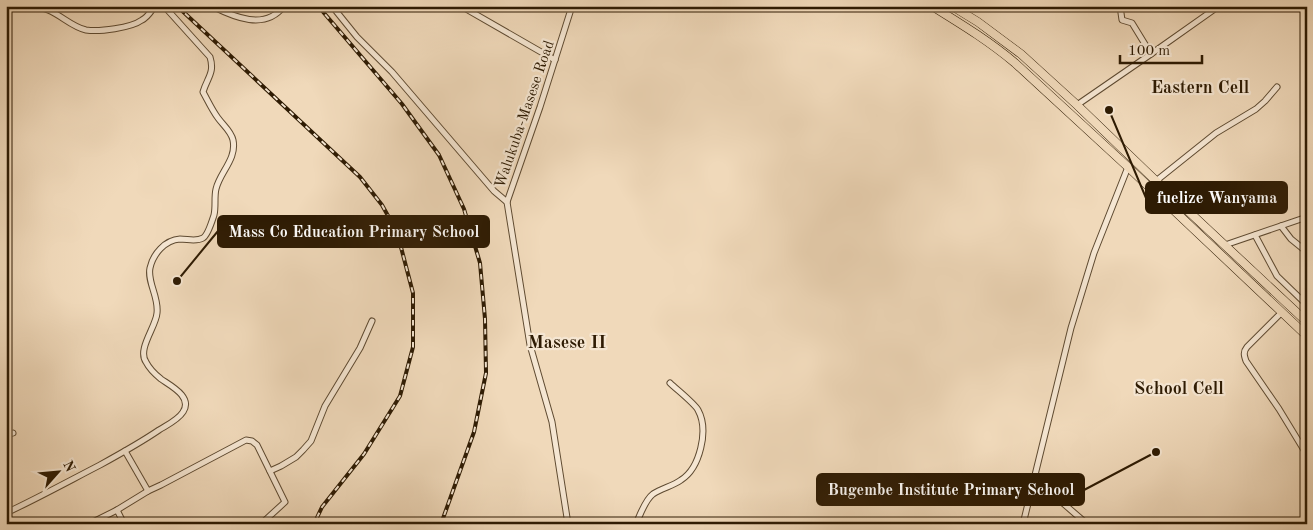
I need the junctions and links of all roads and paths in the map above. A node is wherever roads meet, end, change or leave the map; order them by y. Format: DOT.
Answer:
graph roads {
  1 [pos="33,6"];
  2 [pos="155,6"];
  3 [pos="164,6"];
  4 [pos="212,6"];
  5 [pos="284,6"];
  6 [pos="332,6"];
  7 [pos="461,6"];
  8 [pos="572,6"];
  9 [pos="932,6"];
  10 [pos="952,6"];
  11 [pos="1120,6"];
  12 [pos="1219,6"];
  13 [pos="1151,54"];
  14 [pos="555,60"];
  15 [pos="1277,87"];
  16 [pos="1077,105"];
  17 [pos="1128,167"];
  18 [pos="1156,181"];
  19 [pos="507,202"];
  20 [pos="1307,217"];
  21 [pos="1281,226"];
  22 [pos="1255,235"];
  23 [pos="1225,246"];
  24 [pos="1307,252"];
  25 [pos="1307,305"];
  26 [pos="1281,312"];
  27 [pos="372,321"];
  28 [pos="1307,322"];
  29 [pos="1307,336"];
  30 [pos="670,383"];
  31 [pos="13,433"];
  32 [pos="6,435"];
  33 [pos="125,451"];
  34 [pos="1307,455"];
  35 [pos="270,471"];
  36 [pos="1034,478"];
  37 [pos="148,491"];
  38 [pos="117,510"];
  39 [pos="6,513"];
  40 [pos="89,524"];
  41 [pos="124,524"];
  42 [pos="261,524"];
  43 [pos="568,524"];
  44 [pos="636,524"];
  45 [pos="1023,524"];
  46 [pos="1087,524"];
  1 -- 2 [label="street"];
  3 -- 33 [label="street"];
  4 -- 5 [label="street"];
  6 -- 19 [label="street"];
  7 -- 14 [label="street"];
  8 -- 14 [label="street, Walukuba-Masese Road"];
  9 -- 17 [label="highway"];
  10 -- 16 [label="highway"];
  11 -- 13 [label="street"];
  12 -- 13 [label="street"];
  13 -- 16 [label="street"];
  14 -- 19 [label="street, Walukuba-Masese Road"];
  15 -- 18 [label="street"];
  16 -- 18 [label="highway"];
  17 -- 26 [label="highway"];
  17 -- 36 [label="street"];
  18 -- 23 [label="highway"];
  19 -- 43 [label="street, Walukuba-Masese Road"];
  20 -- 21 [label="street"];
  21 -- 22 [label="street"];
  21 -- 24 [label="street"];
  22 -- 23 [label="street"];
  22 -- 25 [label="street"];
  23 -- 28 [label="highway"];
  26 -- 29 [label="highway"];
  26 -- 34 [label="street"];
  27 -- 35 [label="street"];
  30 -- 44 [label="street"];
  31 -- 32 [label="street"];
  33 -- 37 [label="street"];
  33 -- 39 [label="street"];
  35 -- 37 [label="street"];
  35 -- 42 [label="street"];
  36 -- 45 [label="street"];
  36 -- 46 [label="street"];
  37 -- 38 [label="street"];
  38 -- 40 [label="street"];
  38 -- 41 [label="street"];
}
